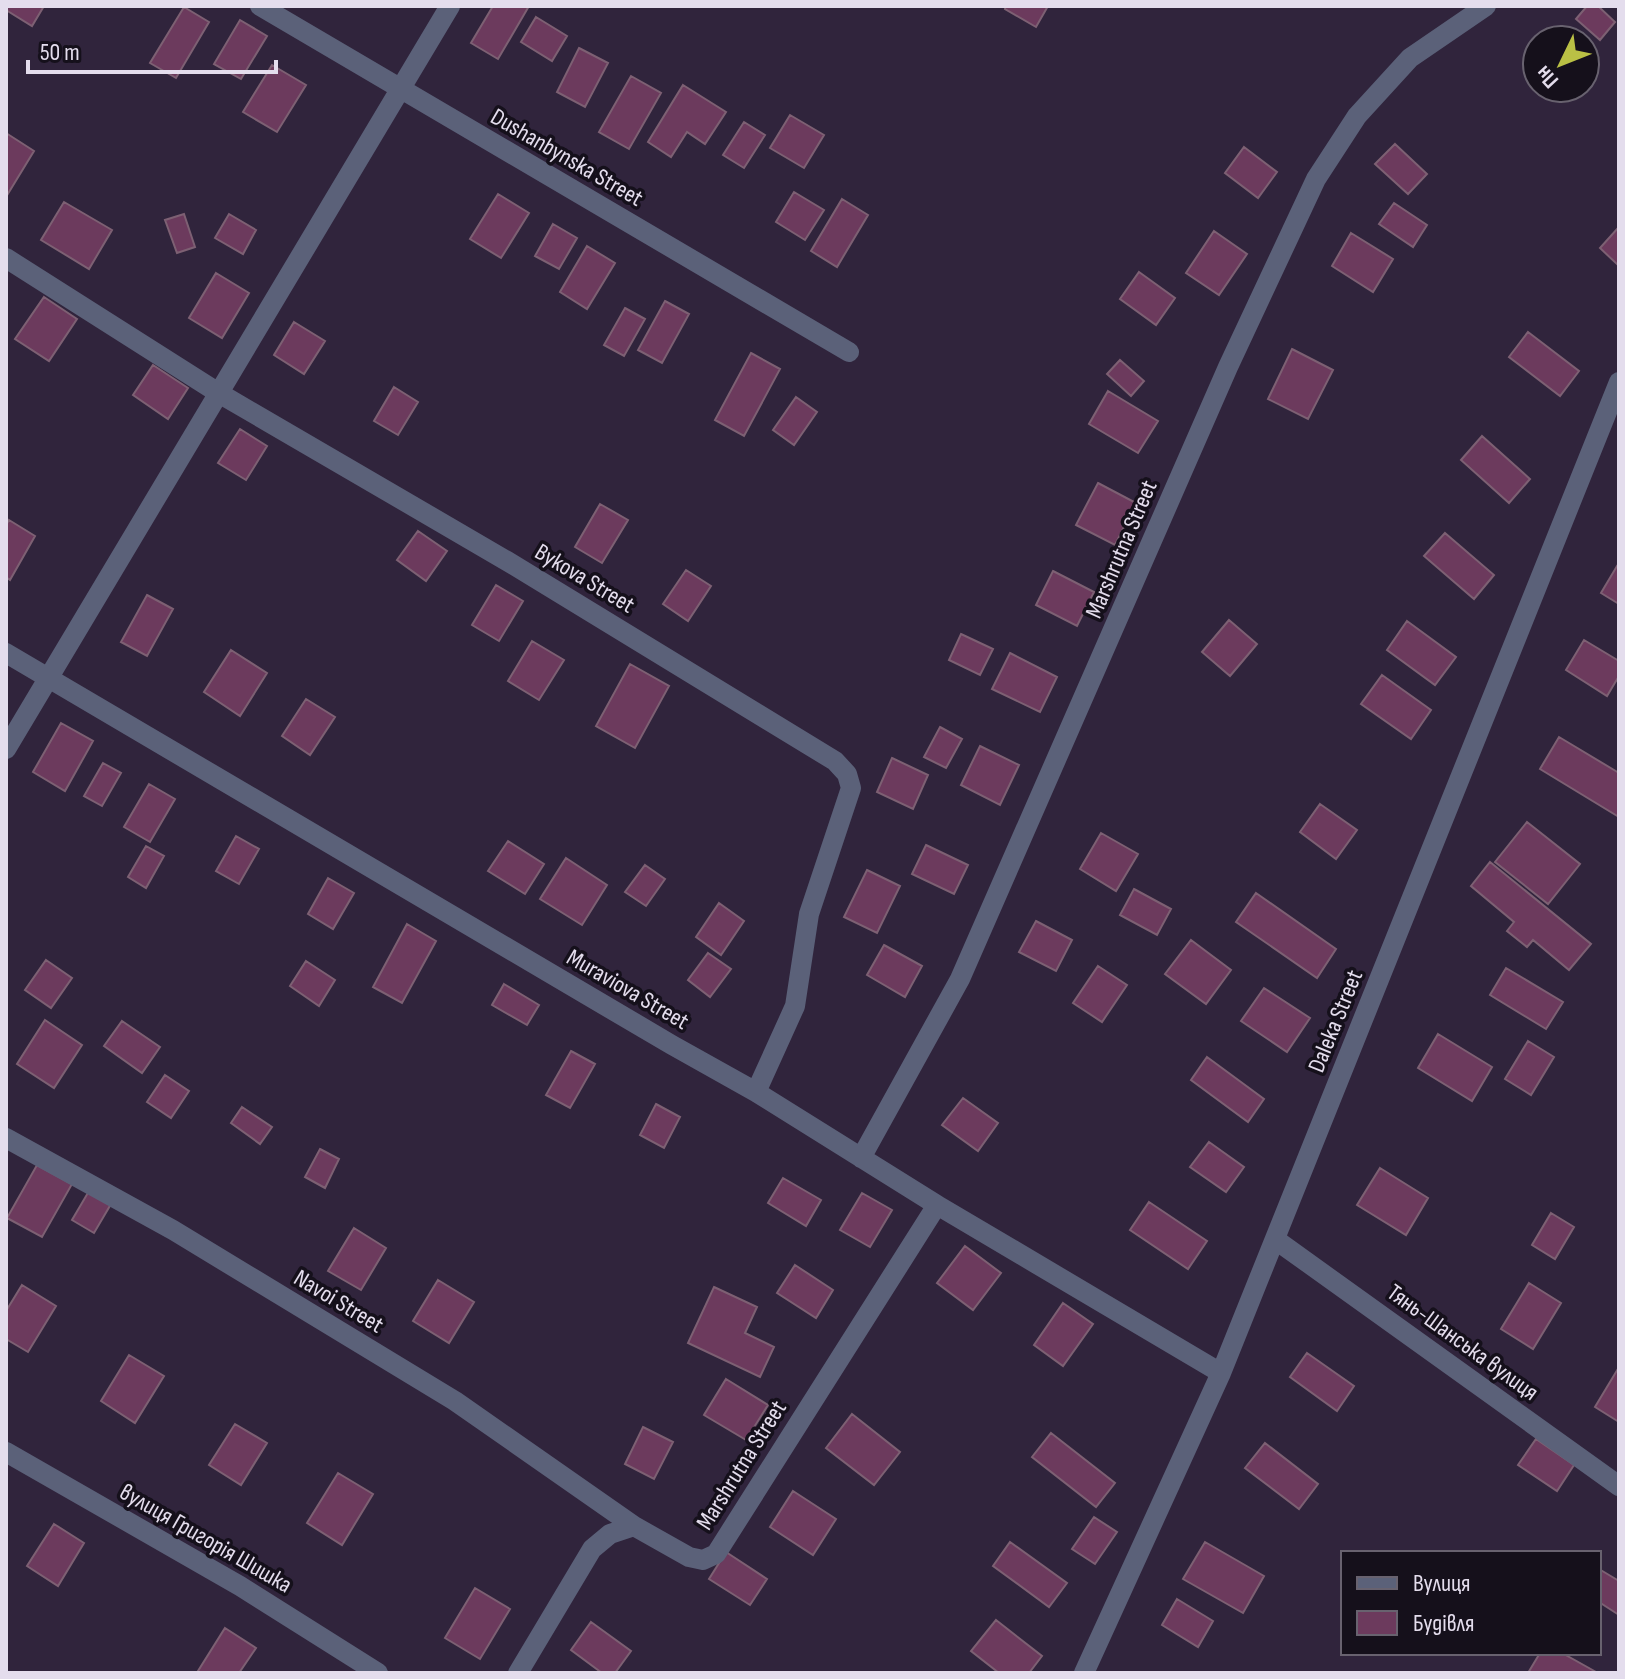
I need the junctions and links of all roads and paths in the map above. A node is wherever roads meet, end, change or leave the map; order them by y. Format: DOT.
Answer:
graph roads {
  1 [pos="260,6"];
  2 [pos="450,6"];
  3 [pos="1486,6"];
  4 [pos="400,90"];
  5 [pos="6,258"];
  6 [pos="849,352"];
  7 [pos="1619,382"];
  8 [pos="217,392"];
  9 [pos="6,653"];
  10 [pos="48,677"];
  11 [pos="6,749"];
  12 [pos="756,1092"];
  13 [pos="6,1138"];
  14 [pos="861,1158"];
  15 [pos="937,1205"];
  16 [pos="1276,1240"];
  17 [pos="1221,1373"];
  18 [pos="6,1452"];
  19 [pos="1619,1486"];
  20 [pos="634,1526"];
  21 [pos="378,1673"];
  22 [pos="518,1673"];
  23 [pos="1084,1673"];
  1 -- 4 [label="street, Dushanbynska Street"];
  2 -- 4 [label="street"];
  3 -- 14 [label="street, Marshrutna Street"];
  4 -- 6 [label="street, Dushanbynska Street"];
  4 -- 8 [label="street"];
  5 -- 8 [label="street, Bykova Street"];
  7 -- 16 [label="street, Daleka Street"];
  8 -- 10 [label="street"];
  8 -- 12 [label="street, Bykova Street"];
  9 -- 10 [label="street, Muraviova Street"];
  10 -- 11 [label="street"];
  10 -- 12 [label="street, Muraviova Street"];
  12 -- 14 [label="street, Muraviova Street"];
  13 -- 20 [label="street, Navoi Street"];
  14 -- 15 [label="street, Muraviova Street"];
  15 -- 17 [label="street, Muraviova Street"];
  15 -- 20 [label="street, Marshrutna Street"];
  16 -- 17 [label="street, Daleka Street"];
  16 -- 19 [label="street, Тянь-Шанська вулиця"];
  17 -- 23 [label="street, Daleka Street"];
  18 -- 21 [label="street, вулиця Григорія Шишка"];
  20 -- 22 [label="street"];
}
